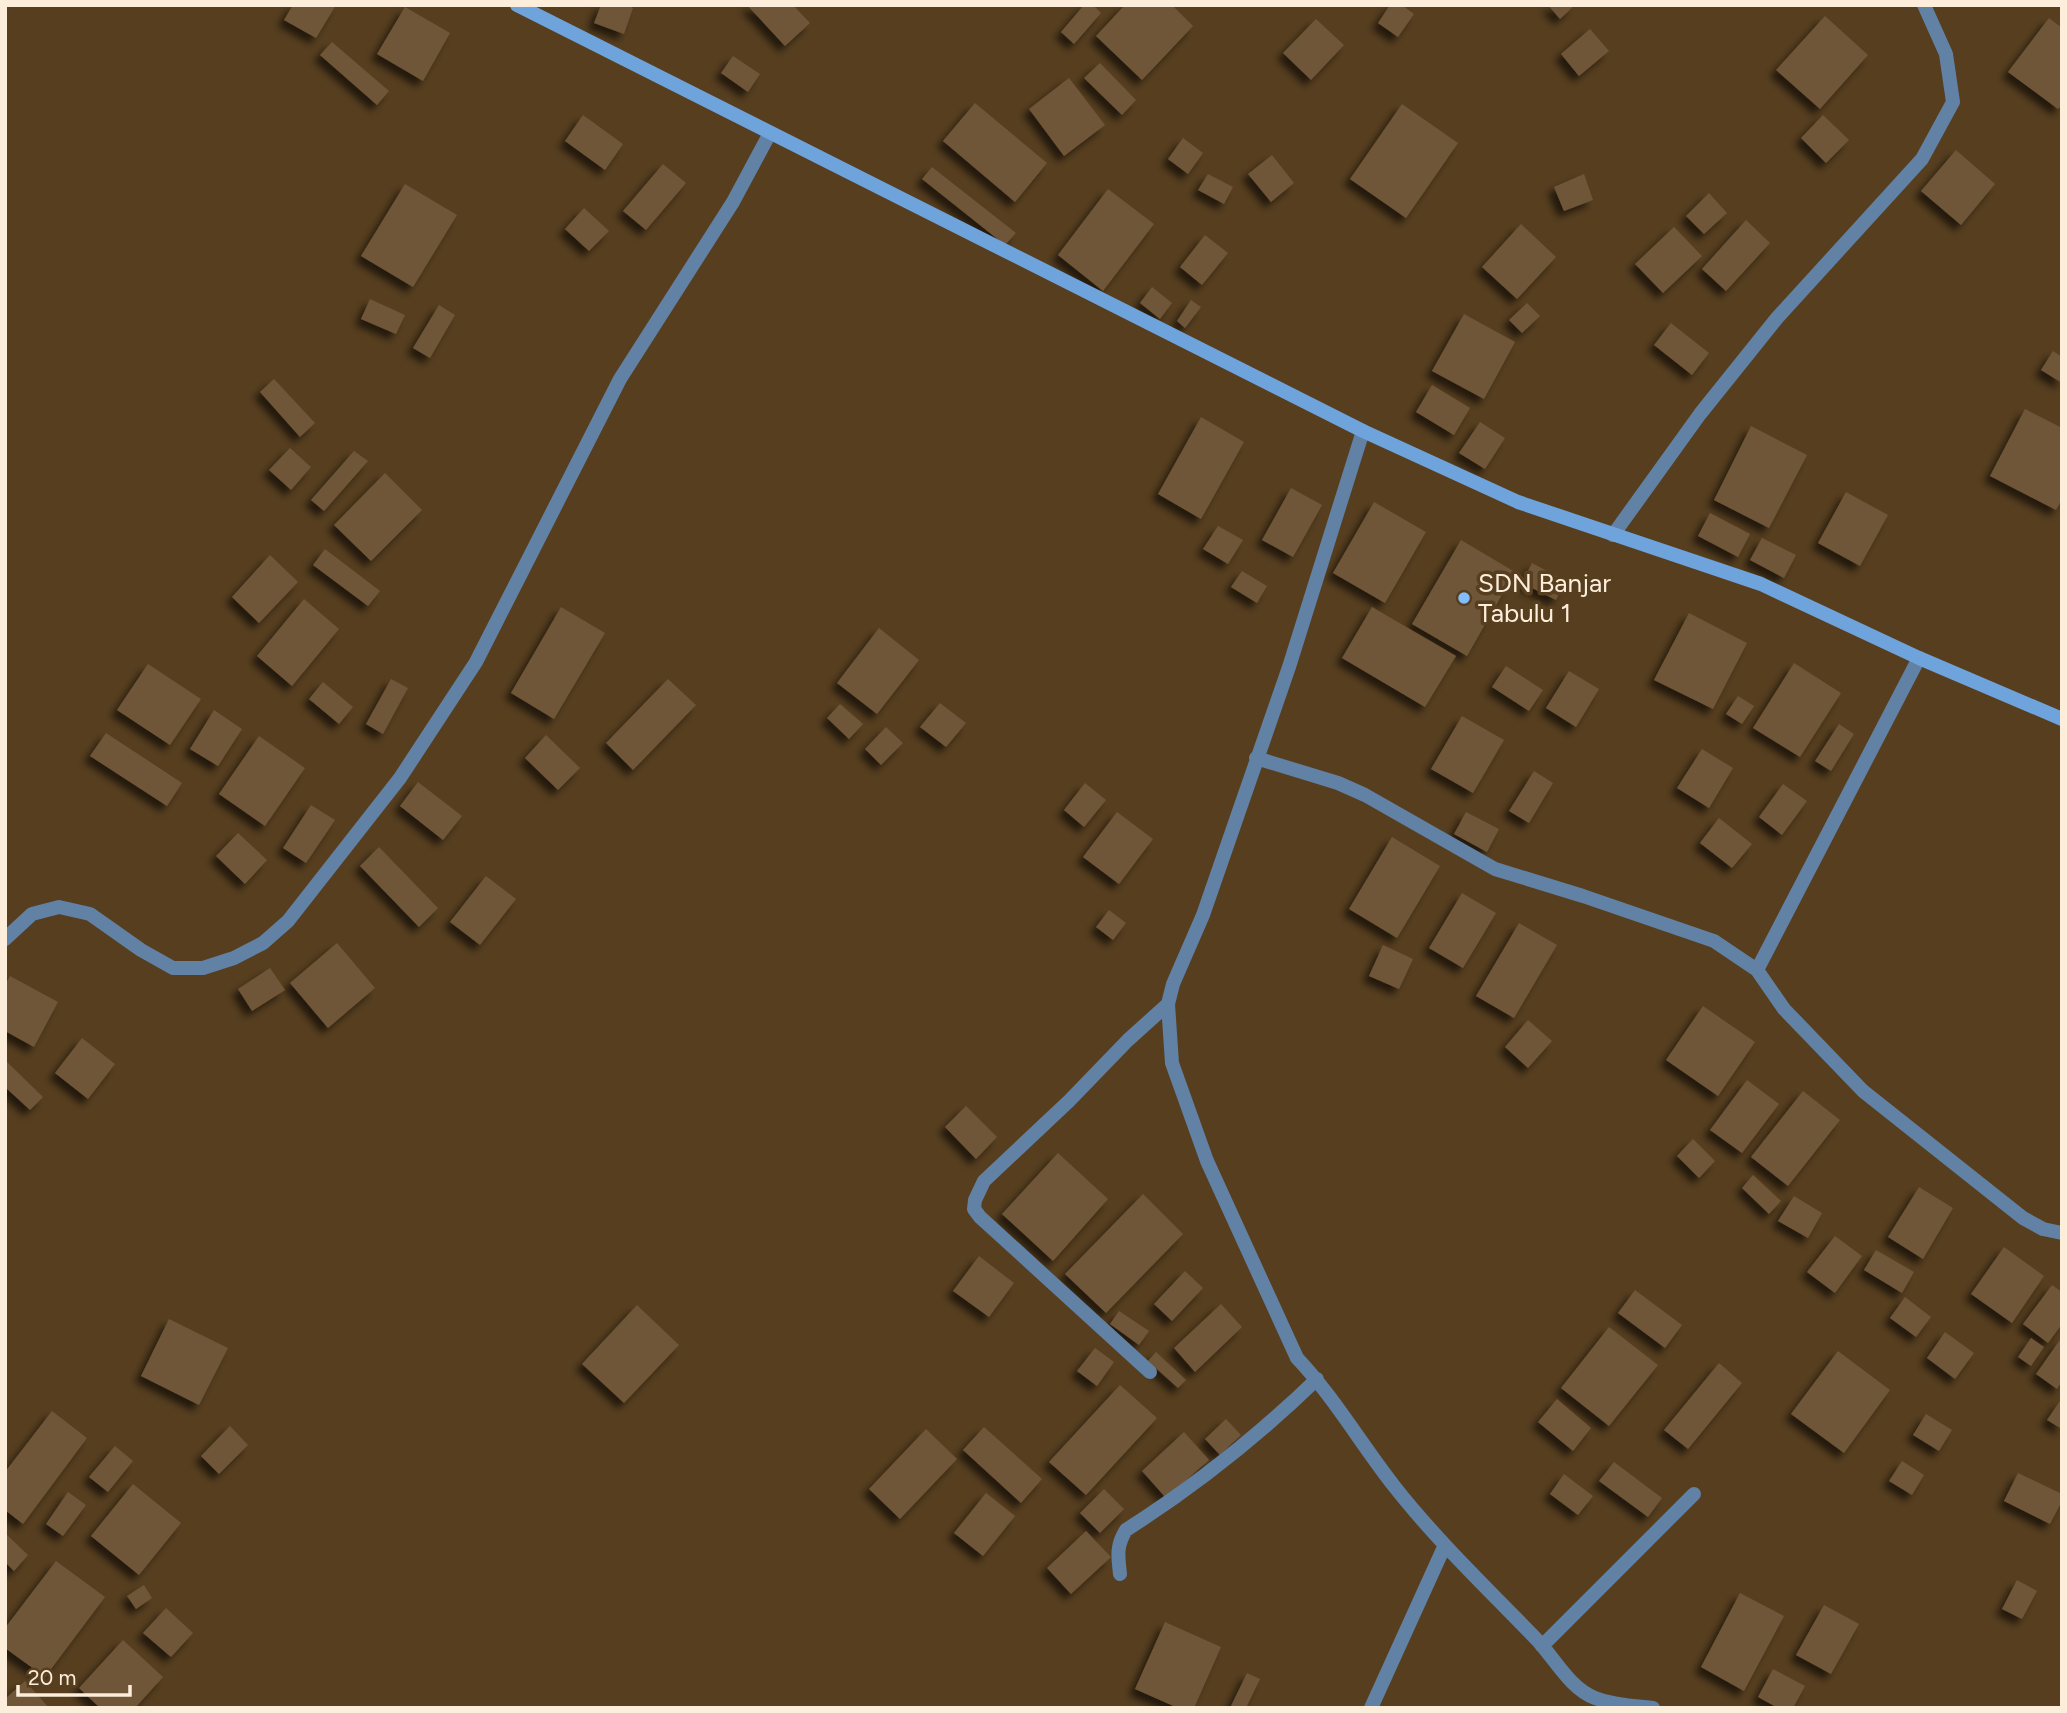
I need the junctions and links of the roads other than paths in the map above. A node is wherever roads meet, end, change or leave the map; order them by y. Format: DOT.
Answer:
graph roads {
  1 [pos="517,5"];
  2 [pos="1924,5"];
  3 [pos="770,133"];
  4 [pos="1363,431"];
  5 [pos="1613,535"];
  6 [pos="1919,658"];
  7 [pos="2062,719"];
  8 [pos="1256,758"];
  9 [pos="5,939"];
  10 [pos="1757,970"];
  11 [pos="1168,1004"];
  12 [pos="2062,1233"];
  13 [pos="1150,1371"];
  14 [pos="1317,1379"];
  15 [pos="1694,1494"];
  16 [pos="1446,1545"];
  17 [pos="1120,1574"];
  18 [pos="1542,1646"];
  19 [pos="1371,1708"];
  20 [pos="1653,1708"];
  1 -- 3 [label="street"];
  2 -- 5 [label="street"];
  3 -- 4 [label="street"];
  3 -- 9 [label="street"];
  4 -- 5 [label="street"];
  4 -- 8 [label="street"];
  5 -- 6 [label="street"];
  6 -- 7 [label="street"];
  6 -- 10 [label="street"];
  8 -- 10 [label="street"];
  8 -- 11 [label="street"];
  10 -- 12 [label="street"];
  11 -- 13 [label="street"];
  11 -- 14 [label="street"];
  14 -- 16 [label="street"];
  14 -- 17 [label="street"];
  15 -- 18 [label="street"];
  16 -- 18 [label="street"];
  16 -- 19 [label="street"];
  18 -- 20 [label="street"];
}
